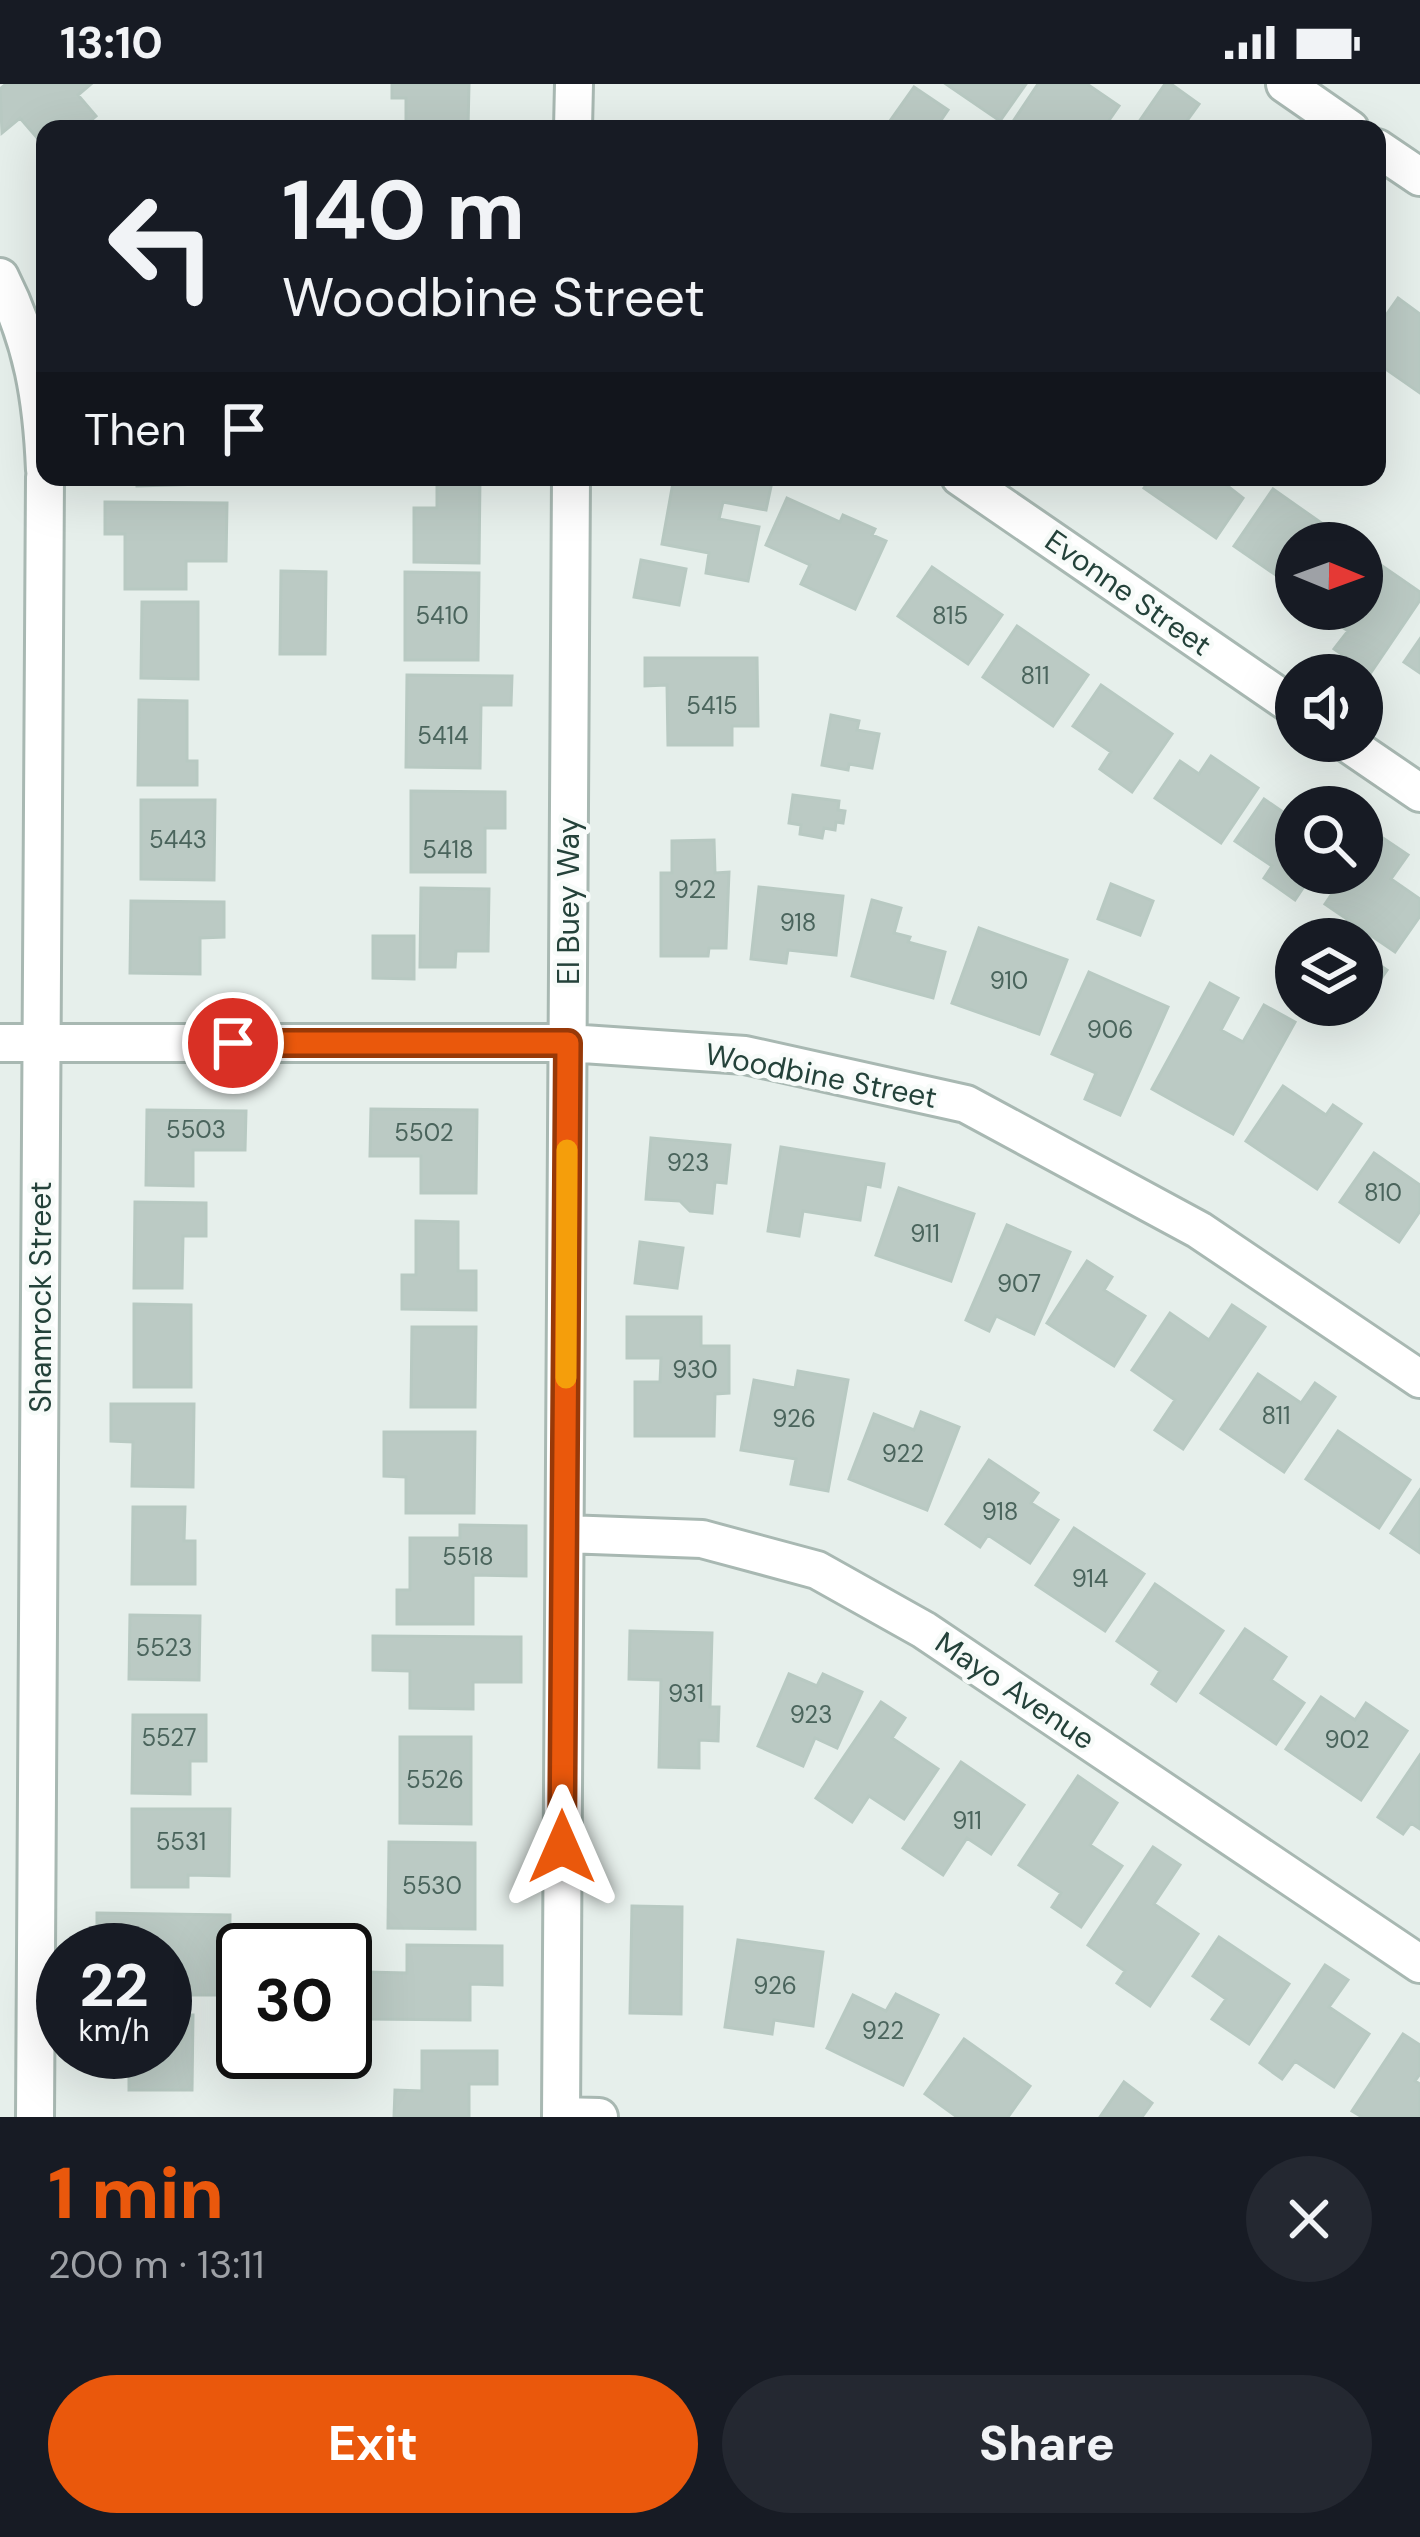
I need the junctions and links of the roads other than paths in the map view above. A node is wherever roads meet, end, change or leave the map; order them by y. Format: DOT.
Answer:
graph roads {
  1 [pos="574,84"];
  2 [pos="1285,84"];
  3 [pos="574,120"];
  4 [pos="1337,120"];
  5 [pos="1386,154"];
  6 [pos="1420,177"];
  7 [pos="0,278"];
  8 [pos="36,379"];
  9 [pos="45,486"];
  10 [pos="571,486"];
  11 [pos="973,486"];
  12 [pos="1275,694"];
  13 [pos="1375,762"];
  14 [pos="1420,793"];
  15 [pos="0,1043"];
  16 [pos="42,1043"];
  17 [pos="568,1043"];
  18 [pos="1420,1379"];
  19 [pos="565,1534"];
  20 [pos="1420,1964"];
  21 [pos="561,2116"];
  22 [pos="35,2117"];
  23 [pos="598,2117"];
  1 -- 3 [label="street"];
  2 -- 4 [label="street"];
  5 -- 6 [label="street"];
  7 -- 8 [label="street, Shamrock Street"];
  9 -- 16 [label="street, Shamrock Street"];
  10 -- 17 [label="street, El Buey Way"];
  11 -- 12 [label="street, Evonne Street"];
  13 -- 14 [label="street"];
  15 -- 16 [label="street, Woodbine Street"];
  16 -- 17 [label="street, Woodbine Street"];
  16 -- 22 [label="street, Shamrock Street"];
  17 -- 18 [label="street, Woodbine Street"];
  17 -- 19 [label="street, El Buey Way"];
  19 -- 20 [label="street, Mayo Avenue"];
  19 -- 21 [label="street, El Buey Way"];
  21 -- 23 [label="street"];
}
